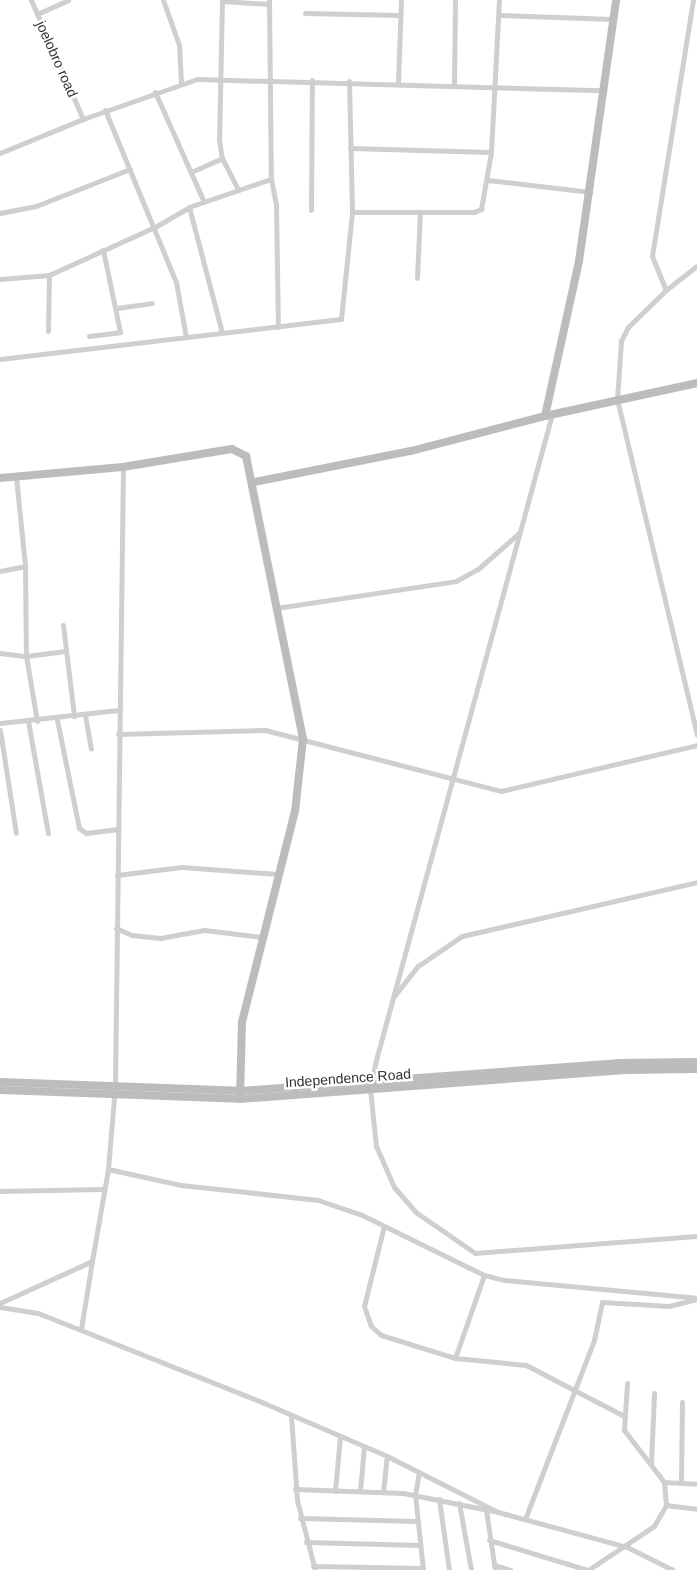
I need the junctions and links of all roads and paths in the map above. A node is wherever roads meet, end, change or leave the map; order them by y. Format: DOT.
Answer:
graph roads {
  1 [pos="30,0"];
  2 [pos="68,0"];
  3 [pos="163,0"];
  4 [pos="222,0"];
  5 [pos="401,0"];
  6 [pos="455,0"];
  7 [pos="500,0"];
  8 [pos="616,0"];
  9 [pos="693,0"];
  10 [pos="269,2"];
  11 [pos="306,12"];
  12 [pos="37,14"];
  13 [pos="400,15"];
  14 [pos="499,15"];
  15 [pos="612,19"];
  16 [pos="218,79"];
  17 [pos="271,80"];
  18 [pos="312,80"];
  19 [pos="349,81"];
  20 [pos="398,82"];
  21 [pos="181,84"];
  22 [pos="454,84"];
  23 [pos="494,86"];
  24 [pos="602,90"];
  25 [pos="155,92"];
  26 [pos="106,110"];
  27 [pos="83,119"];
  28 [pos="350,148"];
  29 [pos="491,152"];
  30 [pos="0,153"];
  31 [pos="222,158"];
  32 [pos="130,169"];
  33 [pos="191,172"];
  34 [pos="271,179"];
  35 [pos="488,180"];
  36 [pos="238,190"];
  37 [pos="590,192"];
  38 [pos="204,202"];
  39 [pos="189,207"];
  40 [pos="310,210"];
  41 [pos="352,212"];
  42 [pos="420,212"];
  43 [pos="0,213"];
  44 [pos="155,227"];
  45 [pos="104,250"];
  46 [pos="697,266"];
  47 [pos="49,275"];
  48 [pos="417,278"];
  49 [pos="0,279"];
  50 [pos="666,290"];
  51 [pos="152,303"];
  52 [pos="117,308"];
  53 [pos="278,327"];
  54 [pos="48,331"];
  55 [pos="222,333"];
  56 [pos="89,336"];
  57 [pos="186,337"];
  58 [pos="0,358"];
  59 [pos="697,383"];
  60 [pos="617,400"];
  61 [pos="548,415"];
  62 [pos="123,467"];
  63 [pos="16,477"];
  64 [pos="0,478"];
  65 [pos="254,482"];
  66 [pos="520,533"];
  67 [pos="24,566"];
  68 [pos="0,571"];
  69 [pos="276,608"];
  70 [pos="63,625"];
  71 [pos="66,651"];
  72 [pos="0,653"];
  73 [pos="26,656"];
  74 [pos="118,710"];
  75 [pos="85,715"];
  76 [pos="74,716"];
  77 [pos="57,720"];
  78 [pos="28,721"];
  79 [pos="37,721"];
  80 [pos="0,723"];
  81 [pos="0,730"];
  82 [pos="118,734"];
  83 [pos="697,735"];
  84 [pos="303,739"];
  85 [pos="697,744"];
  86 [pos="91,748"];
  87 [pos="453,780"];
  88 [pos="117,829"];
  89 [pos="16,833"];
  90 [pos="48,833"];
  91 [pos="278,874"];
  92 [pos="117,876"];
  93 [pos="697,882"];
  94 [pos="116,928"];
  95 [pos="262,937"];
  96 [pos="393,996"];
  97 [pos="697,1062"];
  98 [pos="697,1069"];
  99 [pos="0,1082"];
  100 [pos="371,1085"];
  101 [pos="115,1089"];
  102 [pos="0,1090"];
  103 [pos="240,1095"];
  104 [pos="108,1168"];
  105 [pos="102,1189"];
  106 [pos="0,1191"];
  107 [pos="384,1226"];
  108 [pos="697,1236"];
  109 [pos="92,1261"];
  110 [pos="484,1274"];
  111 [pos="697,1298"];
  112 [pos="0,1303"];
  113 [pos="0,1307"];
  114 [pos="81,1330"];
  115 [pos="455,1358"];
  116 [pos="627,1383"];
  117 [pos="572,1390"];
  118 [pos="654,1393"];
  119 [pos="682,1402"];
  120 [pos="291,1416"];
  121 [pos="624,1416"];
  122 [pos="340,1436"];
  123 [pos="364,1446"];
  124 [pos="387,1456"];
  125 [pos="651,1464"];
  126 [pos="419,1472"];
  127 [pos="664,1482"];
  128 [pos="681,1483"];
  129 [pos="697,1484"];
  130 [pos="295,1490"];
  131 [pos="335,1490"];
  132 [pos="360,1491"];
  133 [pos="383,1492"];
  134 [pos="415,1494"];
  135 [pos="439,1499"];
  136 [pos="459,1503"];
  137 [pos="666,1505"];
  138 [pos="697,1509"];
  139 [pos="486,1510"];
  140 [pos="498,1512"];
  141 [pos="300,1518"];
  142 [pos="525,1519"];
  143 [pos="417,1521"];
  144 [pos="489,1540"];
  145 [pos="306,1542"];
  146 [pos="420,1545"];
  147 [pos="627,1547"];
  148 [pos="314,1568"];
  149 [pos="494,1568"];
  150 [pos="423,1569"];
  151 [pos="449,1570"];
  152 [pos="471,1570"];
  153 [pos="510,1570"];
  154 [pos="588,1570"];
  155 [pos="673,1570"];
  1 -- 12 [label="street, joelobro road"];
  2 -- 12 [label="street"];
  3 -- 21 [label="street"];
  4 -- 10 [label="street"];
  4 -- 16 [label="street"];
  5 -- 13 [label="street"];
  6 -- 22 [label="street"];
  7 -- 14 [label="street"];
  8 -- 15 [label="street"];
  9 -- 50 [label="street"];
  10 -- 17 [label="street"];
  11 -- 13 [label="street"];
  12 -- 27 [label="street, joelobro road"];
  13 -- 20 [label="street"];
  14 -- 15 [label="street"];
  14 -- 23 [label="street"];
  15 -- 24 [label="street"];
  16 -- 17 [label="street"];
  16 -- 21 [label="street"];
  16 -- 31 [label="street"];
  17 -- 18 [label="street"];
  17 -- 34 [label="street"];
  18 -- 19 [label="street"];
  18 -- 40 [label="street"];
  19 -- 20 [label="street"];
  19 -- 28 [label="street"];
  20 -- 22 [label="street"];
  21 -- 25 [label="street"];
  22 -- 23 [label="street"];
  23 -- 24 [label="street"];
  23 -- 29 [label="street"];
  24 -- 37 [label="street"];
  25 -- 26 [label="street"];
  25 -- 33 [label="street"];
  26 -- 27 [label="street"];
  26 -- 32 [label="street"];
  27 -- 30 [label="street"];
  28 -- 29 [label="street"];
  28 -- 41 [label="street"];
  29 -- 35 [label="street"];
  31 -- 33 [label="street"];
  31 -- 36 [label="street"];
  32 -- 43 [label="street"];
  32 -- 44 [label="street"];
  33 -- 38 [label="street"];
  34 -- 36 [label="street"];
  34 -- 53 [label="street"];
  35 -- 37 [label="street"];
  35 -- 42 [label="street"];
  36 -- 38 [label="street"];
  37 -- 61 [label="street"];
  38 -- 39 [label="street"];
  39 -- 44 [label="street"];
  39 -- 55 [label="street"];
  41 -- 42 [label="street"];
  41 -- 53 [label="street"];
  42 -- 48 [label="street"];
  44 -- 45 [label="street"];
  44 -- 57 [label="street"];
  45 -- 47 [label="street"];
  45 -- 52 [label="street"];
  46 -- 50 [label="street"];
  47 -- 49 [label="street"];
  47 -- 54 [label="street"];
  50 -- 60 [label="street"];
  51 -- 52 [label="street"];
  52 -- 56 [label="street"];
  53 -- 55 [label="street"];
  55 -- 57 [label="street"];
  57 -- 58 [label="street"];
  59 -- 60 [label="street"];
  60 -- 61 [label="street"];
  60 -- 83 [label="street"];
  61 -- 65 [label="street"];
  61 -- 66 [label="street"];
  62 -- 63 [label="street"];
  62 -- 65 [label="street"];
  62 -- 74 [label="street"];
  63 -- 64 [label="street"];
  63 -- 67 [label="street"];
  65 -- 69 [label="street"];
  66 -- 69 [label="street"];
  66 -- 87 [label="street"];
  67 -- 68 [label="street"];
  67 -- 73 [label="street"];
  69 -- 84 [label="street"];
  70 -- 71 [label="street"];
  71 -- 73 [label="street"];
  71 -- 76 [label="street"];
  72 -- 73 [label="street"];
  73 -- 79 [label="street"];
  74 -- 75 [label="street"];
  74 -- 82 [label="street"];
  75 -- 76 [label="street"];
  75 -- 86 [label="street"];
  76 -- 77 [label="street"];
  77 -- 79 [label="street"];
  77 -- 88 [label="street"];
  78 -- 79 [label="street"];
  78 -- 80 [label="street"];
  78 -- 90 [label="street"];
  81 -- 89 [label="street"];
  82 -- 84 [label="street"];
  82 -- 88 [label="street"];
  84 -- 87 [label="street"];
  84 -- 91 [label="street"];
  85 -- 87 [label="street"];
  87 -- 96 [label="street"];
  88 -- 92 [label="street"];
  91 -- 92 [label="street"];
  91 -- 95 [label="street"];
  92 -- 94 [label="street"];
  93 -- 96 [label="street"];
  94 -- 95 [label="street"];
  94 -- 101 [label="street"];
  95 -- 103 [label="street"];
  96 -- 100 [label="street"];
  97 -- 100 [label="street, Independence Road"];
  98 -- 100 [label="street, Independence Road"];
  99 -- 101 [label="street, Independence Road"];
  100 -- 103 [label="street, Independence Road"];
  100 -- 108 [label="street"];
  101 -- 102 [label="street, Independence Road"];
  101 -- 103 [label="street, Independence Road"];
  101 -- 104 [label="street"];
  104 -- 105 [label="street"];
  104 -- 107 [label="street"];
  105 -- 106 [label="street"];
  105 -- 109 [label="street"];
  107 -- 110 [label="street"];
  107 -- 115 [label="street"];
  109 -- 112 [label="street"];
  109 -- 114 [label="street"];
  110 -- 111 [label="street"];
  110 -- 115 [label="street"];
  111 -- 117 [label="street"];
  113 -- 114 [label="street"];
  114 -- 120 [label="street"];
  115 -- 117 [label="street"];
  116 -- 121 [label="street"];
  117 -- 121 [label="street"];
  117 -- 142 [label="street"];
  118 -- 125 [label="street"];
  119 -- 128 [label="street"];
  120 -- 122 [label="street"];
  120 -- 130 [label="street"];
  121 -- 125 [label="street"];
  122 -- 123 [label="street"];
  122 -- 131 [label="street"];
  123 -- 124 [label="street"];
  123 -- 132 [label="street"];
  124 -- 126 [label="street"];
  124 -- 133 [label="street"];
  125 -- 127 [label="street"];
  126 -- 134 [label="street"];
  126 -- 140 [label="street"];
  127 -- 128 [label="street"];
  127 -- 137 [label="street"];
  128 -- 129 [label="street"];
  130 -- 131 [label="street"];
  130 -- 141 [label="street"];
  131 -- 132 [label="street"];
  132 -- 133 [label="street"];
  133 -- 134 [label="street"];
  134 -- 135 [label="street"];
  134 -- 143 [label="street"];
  135 -- 136 [label="street"];
  135 -- 151 [label="street"];
  136 -- 139 [label="street"];
  136 -- 152 [label="street"];
  137 -- 138 [label="street"];
  137 -- 147 [label="street"];
  139 -- 140 [label="street"];
  139 -- 144 [label="street"];
  140 -- 142 [label="street"];
  141 -- 143 [label="street"];
  141 -- 145 [label="street"];
  142 -- 147 [label="street"];
  143 -- 146 [label="street"];
  144 -- 149 [label="street"];
  144 -- 154 [label="street"];
  145 -- 146 [label="street"];
  145 -- 148 [label="street"];
  146 -- 150 [label="street"];
  147 -- 154 [label="street"];
  147 -- 155 [label="street"];
  148 -- 150 [label="street"];
  149 -- 153 [label="street"];
}
